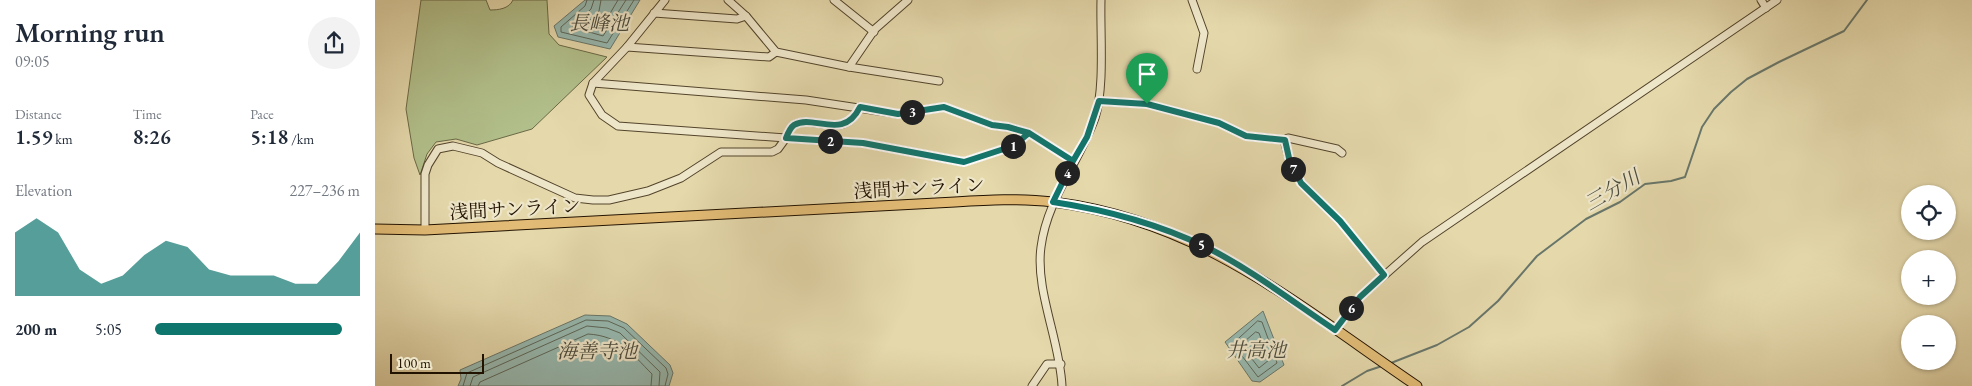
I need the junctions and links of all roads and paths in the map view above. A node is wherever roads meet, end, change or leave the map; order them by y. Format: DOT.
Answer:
graph roads {
  1 [pos="665,0"];
  2 [pos="728,0"];
  3 [pos="834,0"];
  4 [pos="908,0"];
  5 [pos="1101,0"];
  6 [pos="1193,0"];
  7 [pos="1761,0"];
  8 [pos="1777,0"];
  9 [pos="1766,8"];
  10 [pos="654,13"];
  11 [pos="746,16"];
  12 [pos="874,32"];
  13 [pos="627,47"];
  14 [pos="776,52"];
  15 [pos="849,67"];
  16 [pos="1197,69"];
  17 [pos="939,81"];
  18 [pos="593,83"];
  19 [pos="1099,101"];
  20 [pos="860,107"];
  21 [pos="1029,133"];
  22 [pos="786,138"];
  23 [pos="1285,140"];
  24 [pos="1342,153"];
  25 [pos="1073,161"];
  26 [pos="1053,202"];
  27 [pos="375,229"];
  28 [pos="425,230"];
  29 [pos="1384,275"];
  30 [pos="1335,330"];
  31 [pos="1061,364"];
  32 [pos="1032,386"];
  33 [pos="1062,386"];
  34 [pos="1417,386"];
  1 -- 10 [label="street"];
  2 -- 11 [label="street"];
  3 -- 12 [label="street"];
  4 -- 12 [label="street"];
  5 -- 19 [label="street"];
  6 -- 16 [label="street"];
  7 -- 9 [label="street"];
  8 -- 9 [label="street"];
  9 -- 29 [label="street"];
  10 -- 11 [label="street"];
  10 -- 13 [label="street"];
  11 -- 14 [label="street"];
  12 -- 15 [label="street"];
  13 -- 14 [label="street"];
  13 -- 18 [label="street"];
  14 -- 15 [label="street"];
  15 -- 17 [label="street"];
  18 -- 20 [label="street"];
  18 -- 22 [label="street"];
  19 -- 23 [label="street"];
  19 -- 25 [label="street"];
  20 -- 21 [label="street"];
  20 -- 22 [label="street"];
  21 -- 22 [label="street"];
  21 -- 25 [label="street"];
  22 -- 28 [label="street"];
  23 -- 24 [label="street"];
  23 -- 29 [label="street"];
  25 -- 26 [label="street"];
  26 -- 28 [label="main road, 浅間サンライン"];
  26 -- 30 [label="main road, 浅間サンライン"];
  26 -- 31 [label="street"];
  27 -- 28 [label="main road, 浅間サンライン"];
  29 -- 30 [label="street"];
  30 -- 34 [label="main road, 浅間サンライン"];
  31 -- 32 [label="street"];
  31 -- 33 [label="street"];
}
